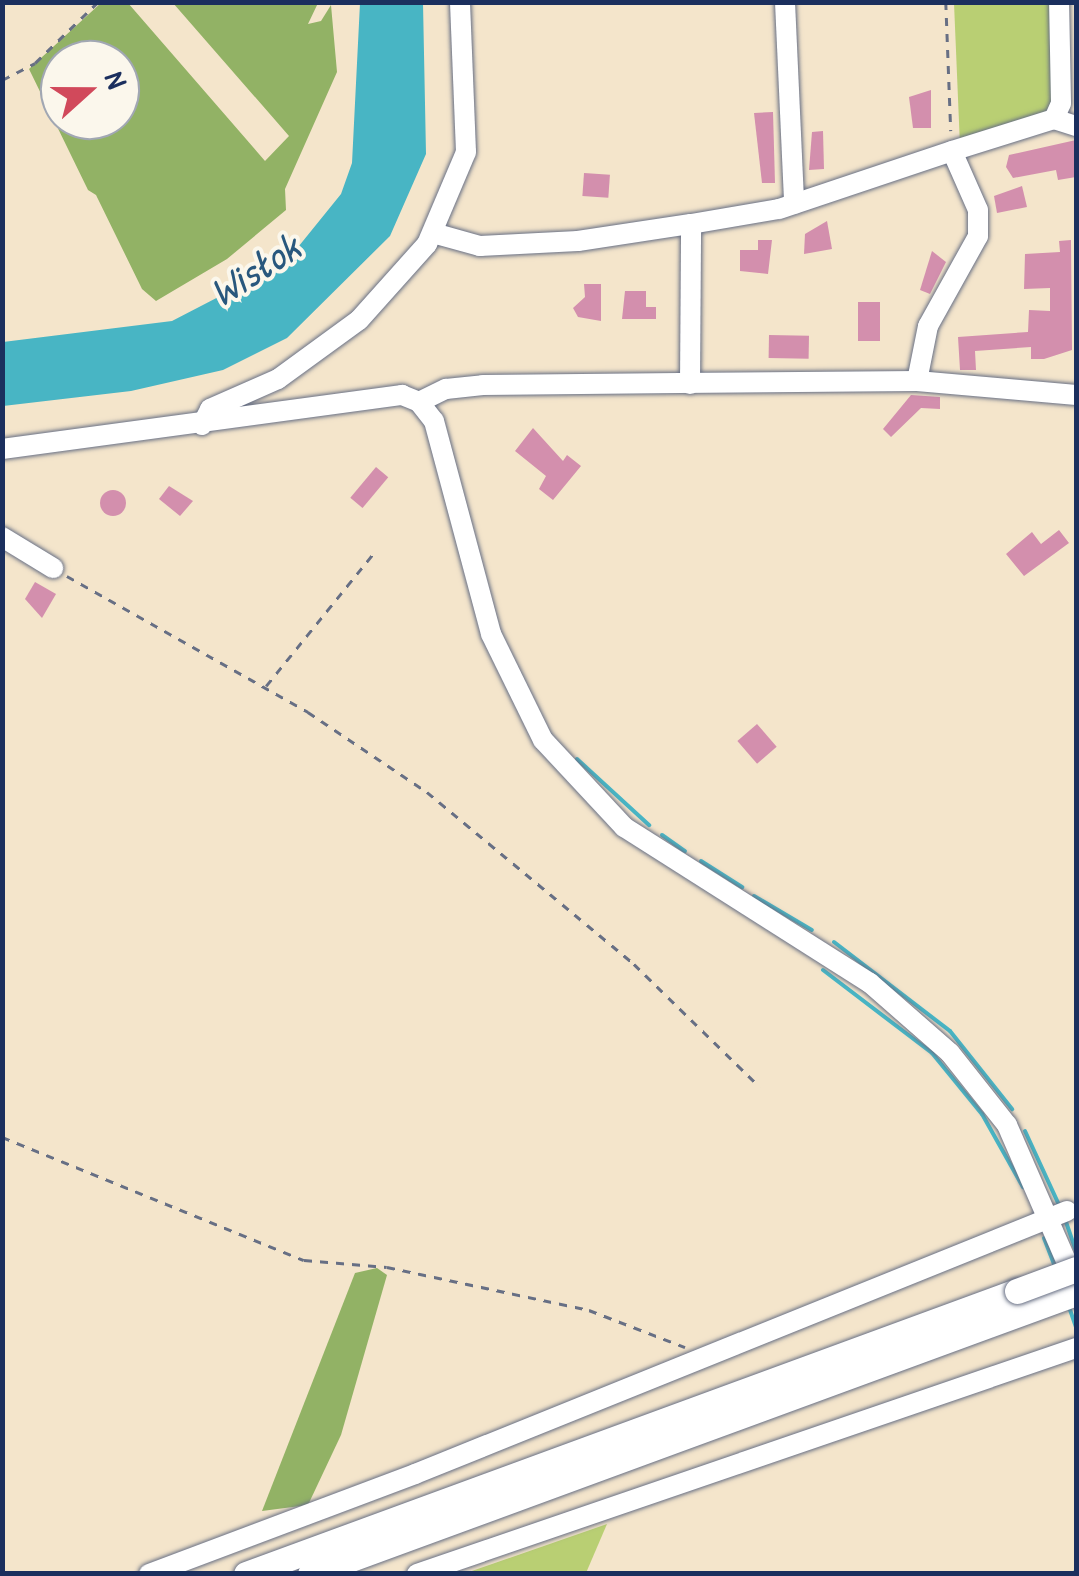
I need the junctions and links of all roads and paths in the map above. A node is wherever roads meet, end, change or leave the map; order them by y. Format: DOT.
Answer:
graph roads {
  1 [pos="98,2"];
  2 [pos="460,2"];
  3 [pos="785,2"];
  4 [pos="946,2"];
  5 [pos="1059,2"];
  6 [pos="2,80"];
  7 [pos="1054,120"];
  8 [pos="1076,126"];
  9 [pos="952,151"];
  10 [pos="794,204"];
  11 [pos="691,224"];
  12 [pos="433,233"];
  13 [pos="918,382"];
  14 [pos="690,384"];
  15 [pos="1076,395"];
  16 [pos="419,402"];
  17 [pos="202,426"];
  18 [pos="2,449"];
  19 [pos="2,536"];
  20 [pos="372,556"];
  21 [pos="53,568"];
  22 [pos="265,688"];
  23 [pos="760,1087"];
  24 [pos="2,1138"];
  25 [pos="1060,1215"];
  26 [pos="1076,1269"];
  27 [pos="1076,1286"];
  28 [pos="1076,1293"];
  29 [pos="1022,1301"];
  30 [pos="1076,1348"];
  31 [pos="704,1360"];
  32 [pos="149,1574"];
  33 [pos="246,1574"];
  34 [pos="310,1574"];
  35 [pos="416,1574"];
  1 -- 6 [label="path"];
  2 -- 12 [label="street"];
  3 -- 10 [label="street"];
  4 -- 9 [label="path"];
  5 -- 7 [label="street"];
  7 -- 8 [label="street"];
  7 -- 9 [label="street"];
  9 -- 10 [label="street"];
  9 -- 13 [label="street"];
  10 -- 11 [label="street"];
  11 -- 12 [label="street"];
  11 -- 14 [label="street"];
  12 -- 17 [label="street"];
  13 -- 14 [label="street"];
  13 -- 15 [label="street"];
  14 -- 16 [label="street"];
  16 -- 17 [label="street"];
  16 -- 25 [label="street"];
  17 -- 18 [label="street"];
  19 -- 21 [label="street"];
  20 -- 22 [label="path"];
  21 -- 22 [label="path"];
  22 -- 23 [label="path"];
  24 -- 31 [label="path"];
  25 -- 27 [label="street"];
  25 -- 31 [label="street"];
  26 -- 29 [label="main road, bridge"];
  28 -- 29 [label="main road"];
  29 -- 33 [label="main road"];
  29 -- 34 [label="main road"];
  30 -- 35 [label="street"];
  31 -- 32 [label="street"];
}
